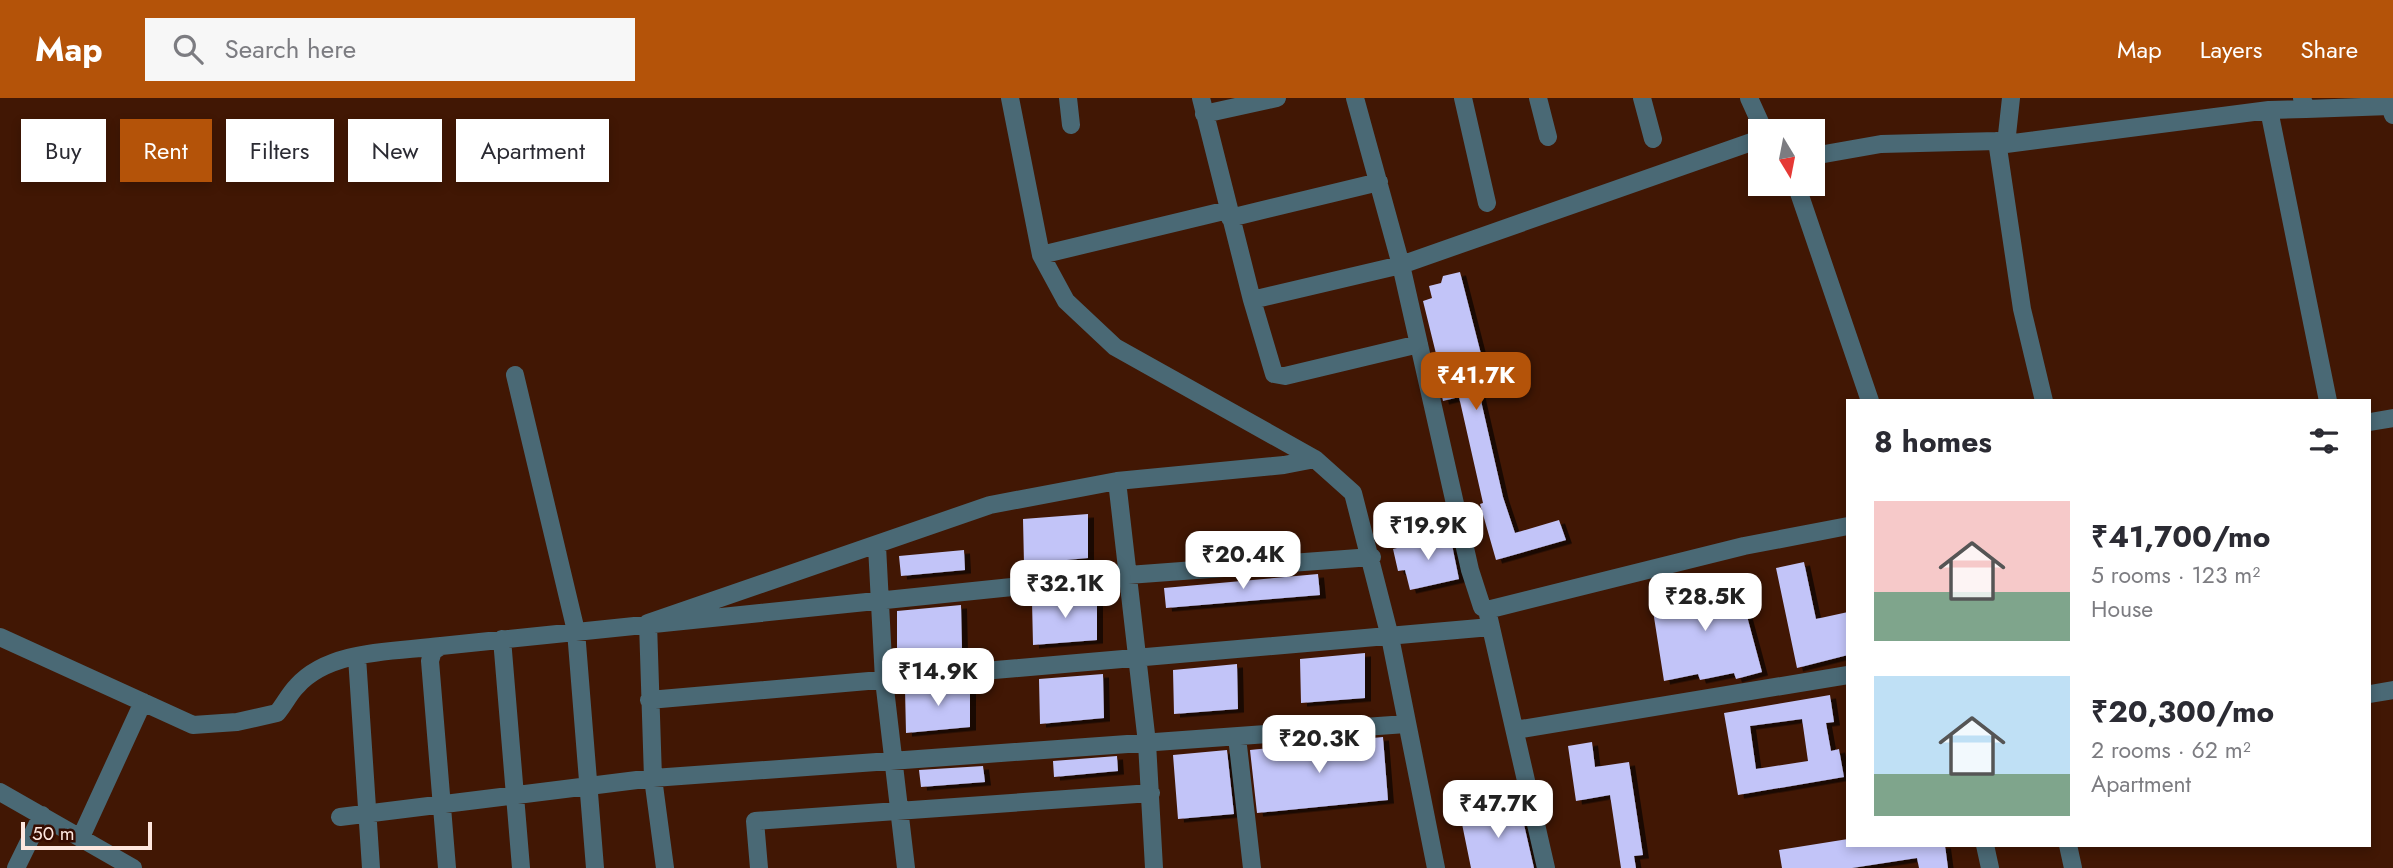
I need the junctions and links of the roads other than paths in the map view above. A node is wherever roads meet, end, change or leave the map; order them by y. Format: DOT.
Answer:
graph roads {
  1 [pos="1010,98"];
  2 [pos="1068,98"];
  3 [pos="1277,98"];
  4 [pos="1355,98"];
  5 [pos="1463,98"];
  6 [pos="1538,98"];
  7 [pos="1642,98"];
  8 [pos="1749,98"];
  9 [pos="2011,98"];
  10 [pos="2304,104"];
  11 [pos="1203,106"];
  12 [pos="2269,110"];
  13 [pos="2393,115"];
  14 [pos="1759,119"];
  15 [pos="1070,125"];
  16 [pos="1548,137"];
  17 [pos="1653,139"];
  18 [pos="1748,143"];
  19 [pos="2001,143"];
  20 [pos="1825,154"];
  21 [pos="1379,182"];
  22 [pos="1800,196"];
  23 [pos="1487,203"];
  24 [pos="1229,214"];
  25 [pos="1041,255"];
  26 [pos="1401,265"];
  27 [pos="1252,300"];
  28 [pos="1419,344"];
  29 [pos="515,375"];
  30 [pos="1869,399"];
  31 [pos="2044,399"];
  32 [pos="2328,399"];
  33 [pos="2393,418"];
  34 [pos="2371,422"];
  35 [pos="1315,458"];
  36 [pos="1117,481"];
  37 [pos="1846,526"];
  38 [pos="877,546"];
  39 [pos="1372,557"];
  40 [pos="1128,575"];
  41 [pos="881,602"];
  42 [pos="1489,619"];
  43 [pos="648,623"];
  44 [pos="576,631"];
  45 [pos="1390,636"];
  46 [pos="0,637"];
  47 [pos="502,639"];
  48 [pos="441,646"];
  49 [pos="357,657"];
  50 [pos="1137,659"];
  51 [pos="1846,675"];
  52 [pos="884,680"];
  53 [pos="2393,690"];
  54 [pos="2371,694"];
  55 [pos="649,700"];
  56 [pos="143,702"];
  57 [pos="1406,724"];
  58 [pos="1515,730"];
  59 [pos="1237,737"];
  60 [pos="1147,743"];
  61 [pos="893,761"];
  62 [pos="653,778"];
  63 [pos="586,787"];
  64 [pos="0,793"];
  65 [pos="1151,793"];
  66 [pos="514,796"];
  67 [pos="441,805"];
  68 [pos="900,808"];
  69 [pos="366,814"];
  70 [pos="42,815"];
  71 [pos="340,817"];
  72 [pos="81,837"];
  73 [pos="1985,847"];
  74 [pos="2068,847"];
  75 [pos="16,868"];
  76 [pos="133,868"];
  77 [pos="371,868"];
  78 [pos="447,868"];
  79 [pos="521,868"];
  80 [pos="595,868"];
  81 [pos="665,868"];
  82 [pos="759,868"];
  83 [pos="906,868"];
  84 [pos="1154,868"];
  85 [pos="1252,868"];
  86 [pos="1436,868"];
  87 [pos="1546,868"];
  88 [pos="1990,868"];
  89 [pos="2073,868"];
  1 -- 25 [label="street"];
  2 -- 15 [label="street"];
  3 -- 11 [label="street"];
  4 -- 21 [label="street"];
  5 -- 23 [label="street"];
  6 -- 16 [label="street"];
  7 -- 17 [label="street"];
  8 -- 14 [label="street"];
  9 -- 19 [label="street"];
  10 -- 12 [label="street"];
  10 -- 13 [label="street"];
  11 -- 24 [label="street"];
  12 -- 19 [label="street"];
  12 -- 32 [label="street"];
  18 -- 26 [label="street"];
  19 -- 20 [label="street"];
  19 -- 31 [label="street"];
  21 -- 24 [label="street"];
  21 -- 26 [label="street"];
  22 -- 30 [label="street"];
  24 -- 25 [label="street"];
  24 -- 27 [label="street"];
  25 -- 35 [label="street"];
  26 -- 27 [label="street"];
  26 -- 28 [label="street"];
  27 -- 28 [label="street"];
  28 -- 42 [label="street"];
  29 -- 44 [label="street"];
  33 -- 34 [label="street"];
  35 -- 36 [label="street"];
  35 -- 39 [label="street"];
  36 -- 38 [label="street"];
  36 -- 40 [label="street"];
  37 -- 42 [label="street"];
  38 -- 41 [label="street"];
  38 -- 43 [label="street"];
  39 -- 40 [label="street"];
  39 -- 45 [label="street"];
  40 -- 41 [label="street"];
  40 -- 50 [label="street"];
  41 -- 43 [label="street"];
  41 -- 52 [label="street"];
  42 -- 45 [label="street"];
  42 -- 58 [label="street"];
  43 -- 44 [label="street"];
  43 -- 55 [label="street"];
  44 -- 47 [label="street"];
  44 -- 63 [label="street"];
  45 -- 50 [label="street"];
  45 -- 57 [label="street"];
  46 -- 56 [label="street"];
  47 -- 48 [label="street"];
  47 -- 66 [label="street"];
  48 -- 49 [label="street"];
  48 -- 67 [label="street"];
  49 -- 56 [label="street"];
  49 -- 69 [label="street"];
  50 -- 52 [label="street"];
  50 -- 60 [label="street"];
  51 -- 58 [label="street"];
  52 -- 55 [label="street"];
  52 -- 61 [label="street"];
  53 -- 54 [label="street"];
  55 -- 62 [label="street"];
  56 -- 72 [label="street"];
  57 -- 59 [label="street"];
  57 -- 86 [label="street"];
  58 -- 87 [label="street"];
  59 -- 60 [label="street"];
  59 -- 85 [label="street"];
  60 -- 61 [label="street"];
  60 -- 65 [label="street"];
  61 -- 62 [label="street"];
  61 -- 68 [label="street"];
  62 -- 63 [label="street"];
  62 -- 81 [label="street"];
  63 -- 66 [label="street"];
  63 -- 80 [label="street"];
  64 -- 70 [label="street"];
  65 -- 68 [label="street"];
  65 -- 84 [label="street"];
  66 -- 67 [label="street"];
  66 -- 79 [label="street"];
  67 -- 69 [label="street"];
  67 -- 78 [label="street"];
  68 -- 82 [label="street"];
  68 -- 83 [label="street"];
  69 -- 71 [label="street"];
  69 -- 77 [label="street"];
  70 -- 72 [label="street"];
  70 -- 75 [label="street"];
  72 -- 76 [label="street"];
  73 -- 88 [label="street"];
  74 -- 89 [label="street"];
}
